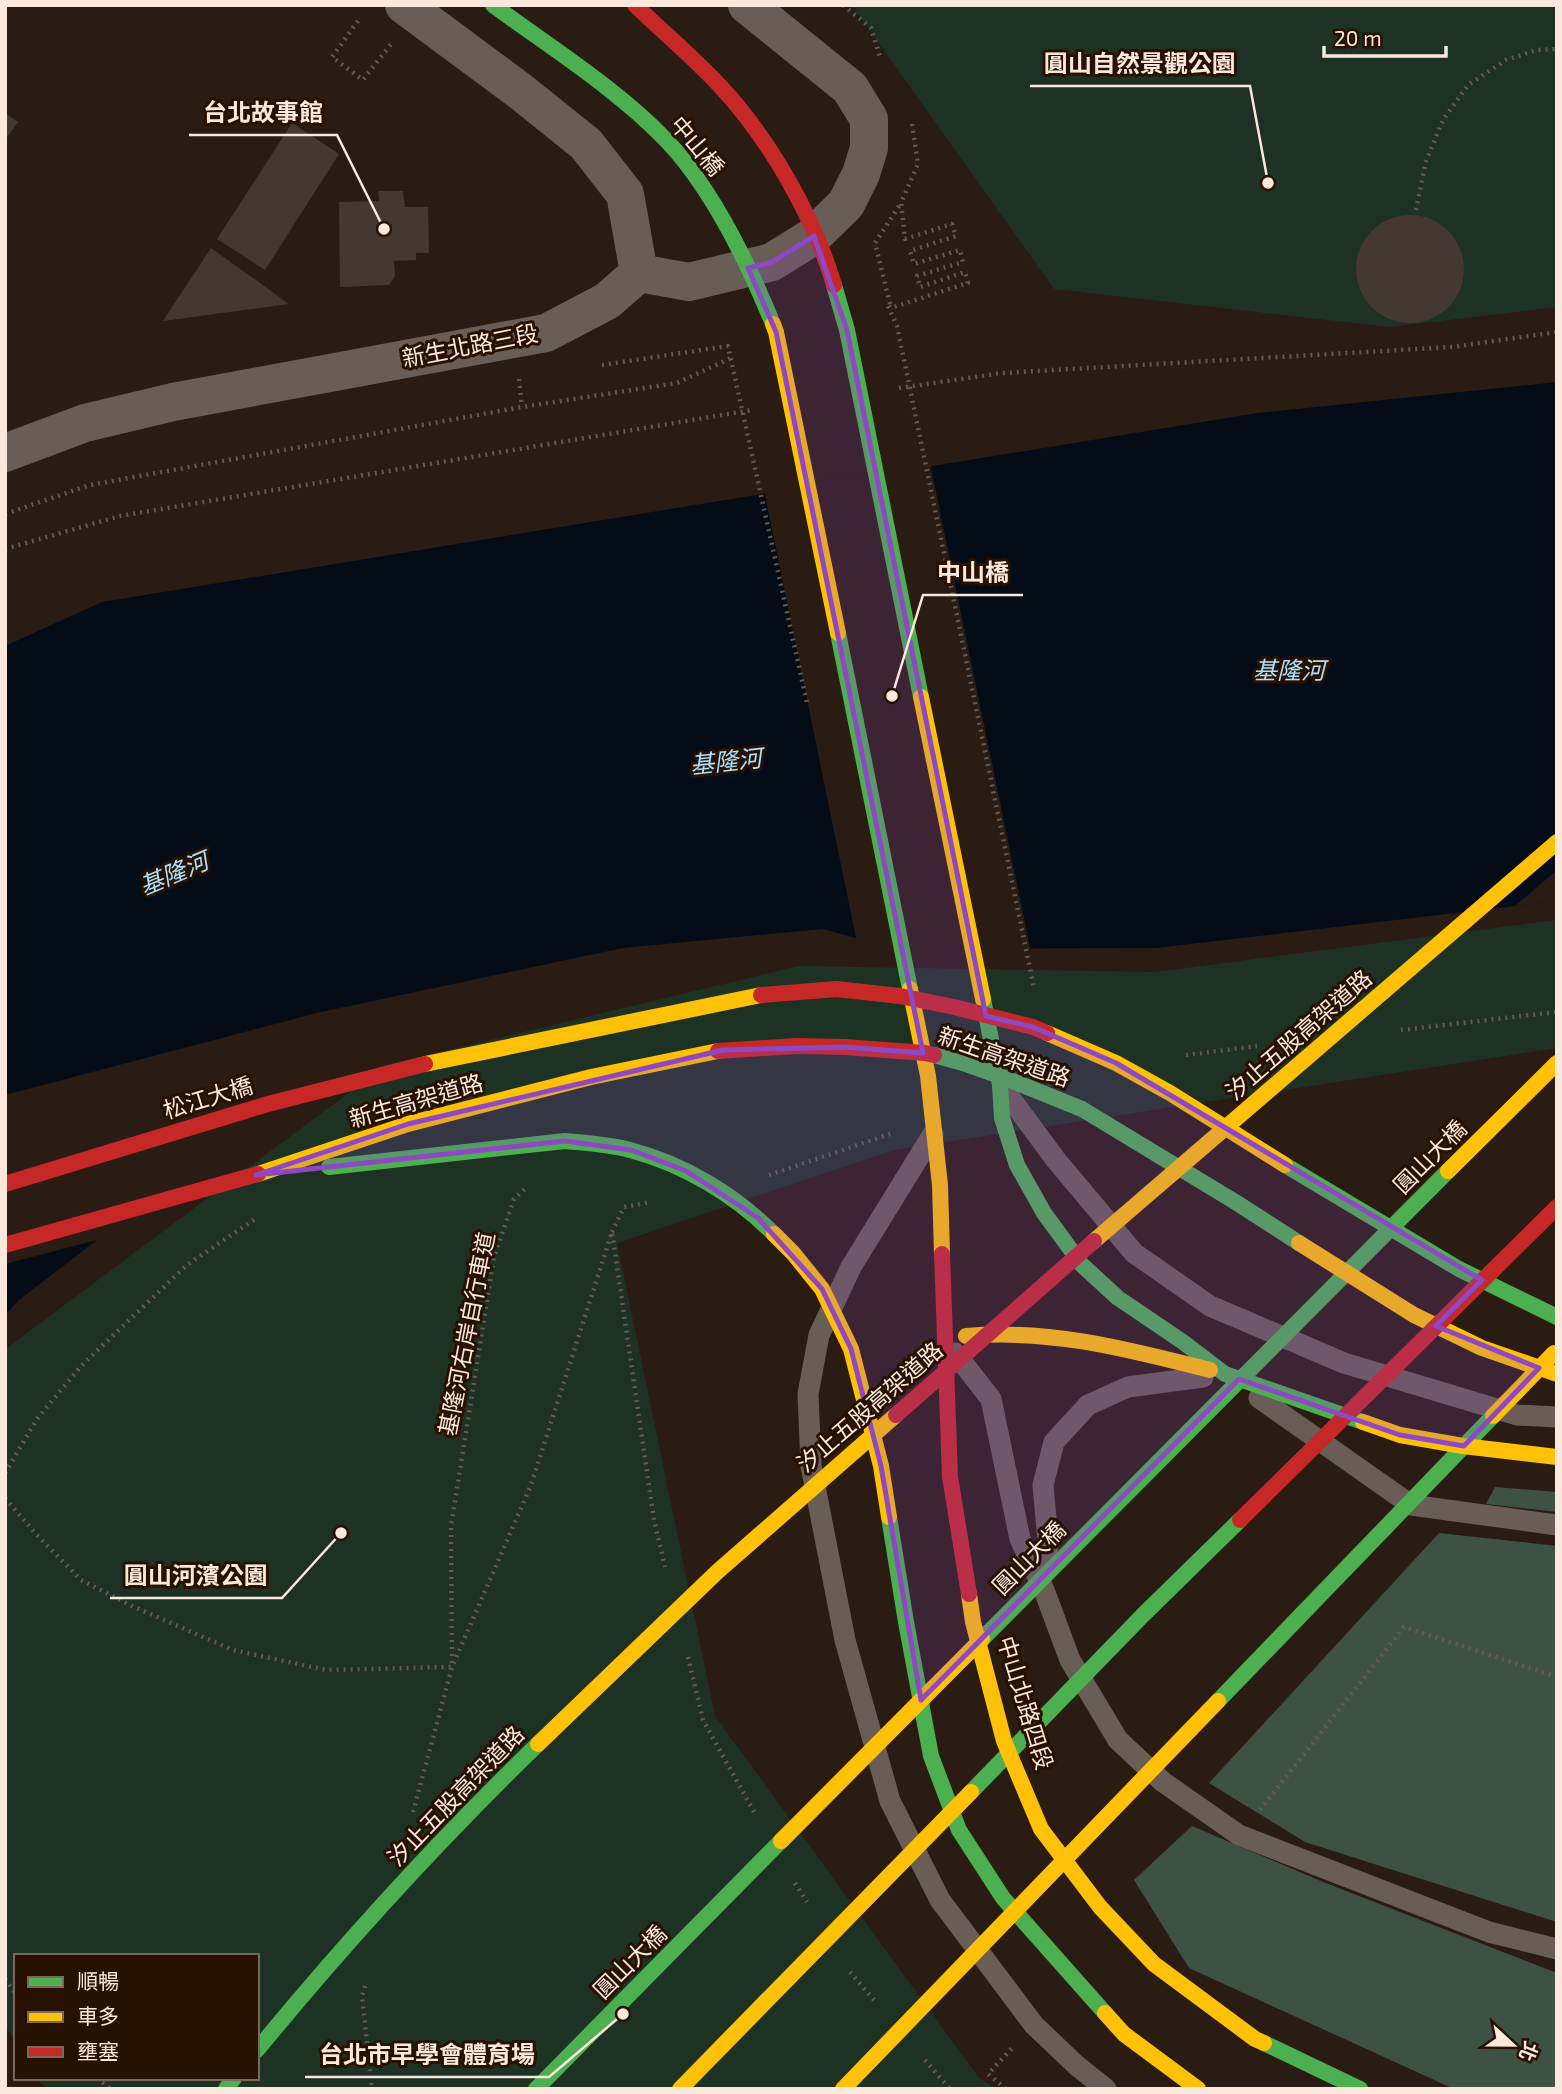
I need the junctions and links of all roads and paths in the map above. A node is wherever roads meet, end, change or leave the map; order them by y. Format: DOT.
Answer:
graph roads {
  1 [pos="493,5"];
  2 [pos="635,5"];
  3 [pos="747,5"];
  4 [pos="358,21"];
  5 [pos="399,23"];
  6 [pos="1557,49"];
  7 [pos="901,203"];
  8 [pos="1416,210"];
  9 [pos="905,239"];
  10 [pos="639,273"];
  11 [pos="891,308"];
  12 [pos="601,365"];
  13 [pos="5,453"];
  14 [pos="5,514"];
  15 [pos="1557,842"];
  16 [pos="1037,1000"];
  17 [pos="1557,1063"];
  18 [pos="426,1064"];
  19 [pos="928,1076"];
  20 [pos="999,1079"];
  21 [pos="934,1132"];
  22 [pos="256,1175"];
  23 [pos="534,1180"];
  24 [pos="5,1184"];
  25 [pos="1557,1207"];
  26 [pos="266,1211"];
  27 [pos="5,1245"];
  28 [pos="1459,1269"];
  29 [pos="1546,1293"];
  30 [pos="1557,1317"];
  31 [pos="944,1339"];
  32 [pos="1557,1349"];
  33 [pos="1225,1374"];
  34 [pos="1557,1374"];
  35 [pos="1557,1417"];
  36 [pos="1557,1457"];
  37 [pos="5,1473"];
  38 [pos="5,1498"];
  39 [pos="1557,1525"];
  40 [pos="1044,1590"];
  41 [pos="1557,1677"];
  42 [pos="1240,1835"];
  43 [pos="1557,1949"];
  44 [pos="1014,2046"];
  45 [pos="259,2048"];
  46 [pos="536,2089"];
  47 [pos="680,2089"];
  48 [pos="843,2089"];
  49 [pos="1006,2089"];
  50 [pos="1106,2089"];
  51 [pos="1198,2089"];
  52 [pos="1360,2089"];
  1 -- 19 [label="main road, 中山橋"];
  2 -- 20 [label="main road"];
  3 -- 10 [label="street"];
  4 -- 5 [label="path"];
  5 -- 10 [label="street"];
  6 -- 8 [label="path"];
  7 -- 11 [label="path"];
  9 -- 11 [label="path"];
  10 -- 13 [label="street, 新生北路三段"];
  11 -- 16 [label="path"];
  12 -- 14 [label="path"];
  15 -- 45 [label="main road, 汐止五股高架道路"];
  17 -- 46 [label="main road, 圓山大橋"];
  18 -- 24 [label="main road, 松江大橋"];
  18 -- 28 [label="main road, 新生高架道路"];
  19 -- 21 [label="main road, 中山北路四段"];
  20 -- 33 [label="main road"];
  20 -- 35 [label="lane"];
  21 -- 31 [label="main road, 中山北路四段"];
  21 -- 50 [label="lane"];
  22 -- 27 [label="main road"];
  22 -- 34 [label="main road, 新生高架道路"];
  22 -- 51 [label="main road"];
  23 -- 38 [label="path, 基隆河右岸自行車道"];
  25 -- 47 [label="main road"];
  26 -- 37 [label="path"];
  28 -- 29 [label="main road"];
  28 -- 30 [label="main road, 新生高架道路"];
  31 -- 33 [label="main road"];
  31 -- 40 [label="lane"];
  31 -- 52 [label="main road, 中山北路四段"];
  32 -- 48 [label="main road"];
  33 -- 36 [label="main road"];
  33 -- 39 [label="lane"];
  33 -- 40 [label="lane"];
  40 -- 42 [label="lane"];
  41 -- 42 [label="path"];
  42 -- 43 [label="lane"];
  44 -- 49 [label="path"];
}
